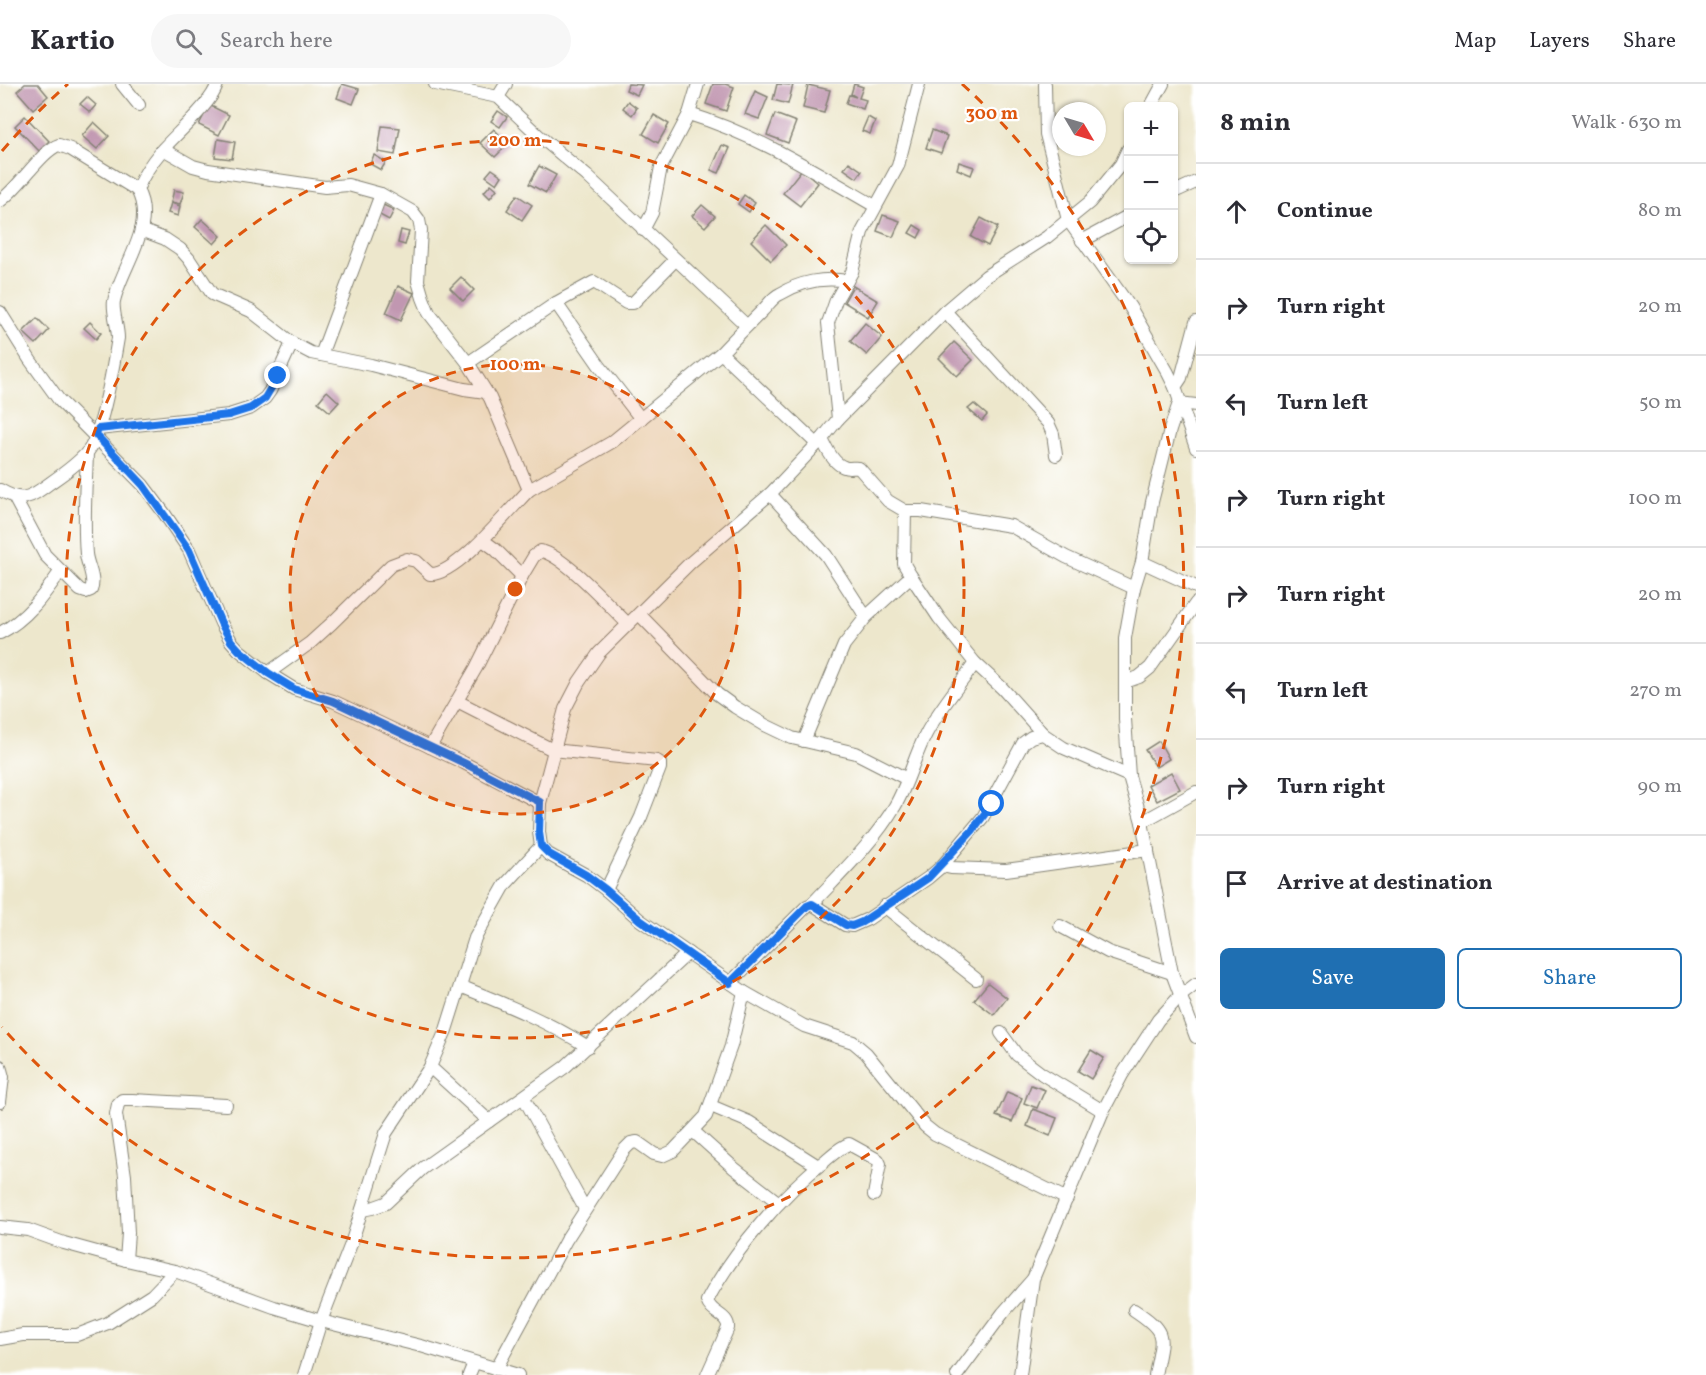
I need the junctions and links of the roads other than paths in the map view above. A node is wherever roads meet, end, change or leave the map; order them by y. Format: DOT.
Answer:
graph roads {
  1 [pos="122,84"];
  2 [pos="217,84"];
  3 [pos="435,84"];
  4 [pos="506,84"];
  5 [pos="698,84"];
  6 [pos="919,84"];
  7 [pos="1045,84"];
  8 [pos="1163,84"];
  9 [pos="498,97"];
  10 [pos="1153,102"];
  11 [pos="140,105"];
  12 [pos="689,114"];
  13 [pos="163,149"];
  14 [pos="1125,156"];
  15 [pos="1196,182"];
  16 [pos="137,190"];
  17 [pos="1178,190"];
  18 [pos="381,195"];
  19 [pos="0,201"];
  20 [pos="875,206"];
  21 [pos="1124,218"];
  22 [pos="1068,220"];
  23 [pos="141,230"];
  24 [pos="643,230"];
  25 [pos="1082,241"];
  26 [pos="675,260"];
  27 [pos="847,281"];
  28 [pos="556,303"];
  29 [pos="945,311"];
  30 [pos="0,312"];
  31 [pos="1196,322"];
  32 [pos="746,325"];
  33 [pos="292,343"];
  34 [pos="721,353"];
  35 [pos="321,355"];
  36 [pos="468,363"];
  37 [pos="1175,387"];
  38 [pos="486,392"];
  39 [pos="1179,403"];
  40 [pos="1196,405"];
  41 [pos="641,419"];
  42 [pos="838,419"];
  43 [pos="97,432"];
  44 [pos="820,442"];
  45 [pos="1196,448"];
  46 [pos="87,453"];
  47 [pos="1056,455"];
  48 [pos="0,490"];
  49 [pos="529,490"];
  50 [pos="770,494"];
  51 [pos="15,499"];
  52 [pos="905,511"];
  53 [pos="484,541"];
  54 [pos="1142,562"];
  55 [pos="60,572"];
  56 [pos="522,576"];
  57 [pos="910,576"];
  58 [pos="1196,587"];
  59 [pos="1134,588"];
  60 [pos="1196,603"];
  61 [pos="639,614"];
  62 [pos="866,618"];
  63 [pos="628,624"];
  64 [pos="0,633"];
  65 [pos="975,663"];
  66 [pos="268,673"];
  67 [pos="1125,682"];
  68 [pos="457,700"];
  69 [pos="1043,734"];
  70 [pos="804,741"];
  71 [pos="430,747"];
  72 [pos="553,750"];
  73 [pos="1129,776"];
  74 [pos="907,779"];
  75 [pos="1196,792"];
  76 [pos="540,802"];
  77 [pos="1142,822"];
  78 [pos="541,846"];
  79 [pos="1148,850"];
  80 [pos="942,866"];
  81 [pos="606,890"];
  82 [pos="812,904"];
  83 [pos="884,906"];
  84 [pos="1060,926"];
  85 [pos="688,953"];
  86 [pos="1172,973"];
  87 [pos="976,979"];
  88 [pos="730,983"];
  89 [pos="1196,984"];
  90 [pos="460,986"];
  91 [pos="744,992"];
  92 [pos="1179,997"];
  93 [pos="1001,1032"];
  94 [pos="1196,1037"];
  95 [pos="588,1047"];
  96 [pos="0,1066"];
  97 [pos="430,1067"];
  98 [pos="524,1098"];
  99 [pos="0,1102"];
  100 [pos="226,1105"];
  101 [pos="711,1106"];
  102 [pos="1103,1111"];
  103 [pos="489,1121"];
  104 [pos="693,1131"];
  105 [pos="818,1166"];
  106 [pos="874,1195"];
  107 [pos="1067,1199"];
  108 [pos="778,1203"];
  109 [pos="585,1209"];
  110 [pos="362,1210"];
  111 [pos="0,1227"];
  112 [pos="126,1260"];
  113 [pos="176,1271"];
  114 [pos="1033,1279"];
  115 [pos="1134,1310"];
  116 [pos="321,1321"];
  117 [pos="0,1339"];
  118 [pos="474,1363"];
  119 [pos="495,1369"];
  120 [pos="304,1375"];
  121 [pos="469,1375"];
  122 [pos="518,1375"];
  123 [pos="707,1375"];
  124 [pos="957,1375"];
  125 [pos="1020,1375"];
  126 [pos="1155,1375"];
  1 -- 11 [label="street"];
  2 -- 13 [label="street"];
  3 -- 9 [label="street"];
  4 -- 9 [label="street"];
  5 -- 12 [label="street"];
  6 -- 20 [label="street"];
  7 -- 22 [label="street"];
  8 -- 10 [label="street"];
  9 -- 24 [label="street"];
  12 -- 20 [label="street"];
  12 -- 24 [label="street"];
  13 -- 16 [label="street"];
  13 -- 18 [label="street"];
  14 -- 22 [label="street"];
  15 -- 17 [label="street"];
  16 -- 19 [label="street"];
  16 -- 23 [label="street"];
  18 -- 35 [label="street"];
  18 -- 36 [label="street"];
  20 -- 27 [label="street"];
  21 -- 25 [label="street"];
  22 -- 25 [label="street"];
  22 -- 29 [label="street"];
  23 -- 33 [label="street"];
  23 -- 43 [label="street"];
  24 -- 26 [label="street"];
  25 -- 37 [label="street"];
  26 -- 28 [label="street"];
  26 -- 32 [label="street"];
  27 -- 32 [label="street"];
  27 -- 42 [label="street"];
  28 -- 36 [label="street"];
  28 -- 41 [label="street"];
  29 -- 42 [label="street"];
  29 -- 47 [label="street"];
  30 -- 43 [label="street"];
  31 -- 37 [label="street"];
  32 -- 34 [label="street"];
  33 -- 35 [label="street"];
  33 -- 43 [label="street"];
  34 -- 41 [label="street"];
  34 -- 44 [label="street"];
  35 -- 38 [label="street"];
  36 -- 38 [label="street"];
  37 -- 39 [label="street"];
  38 -- 49 [label="street"];
  39 -- 40 [label="street"];
  39 -- 45 [label="street"];
  39 -- 54 [label="street"];
  41 -- 49 [label="street"];
  42 -- 44 [label="street"];
  43 -- 46 [label="street"];
  43 -- 66 [label="street"];
  44 -- 50 [label="street"];
  44 -- 52 [label="street"];
  46 -- 51 [label="street"];
  46 -- 55 [label="street"];
  48 -- 51 [label="street"];
  49 -- 53 [label="street"];
  50 -- 61 [label="street"];
  50 -- 62 [label="street"];
  51 -- 55 [label="street"];
  52 -- 57 [label="street"];
  52 -- 59 [label="street"];
  53 -- 56 [label="street"];
  53 -- 66 [label="street"];
  54 -- 58 [label="street"];
  54 -- 59 [label="street"];
  55 -- 64 [label="street"];
  56 -- 63 [label="street"];
  56 -- 68 [label="street"];
  57 -- 62 [label="street"];
  57 -- 65 [label="street"];
  59 -- 67 [label="street"];
  60 -- 67 [label="street"];
  61 -- 63 [label="street"];
  61 -- 70 [label="street"];
  62 -- 70 [label="street"];
  63 -- 72 [label="street"];
  65 -- 69 [label="street"];
  65 -- 74 [label="street"];
  66 -- 71 [label="street"];
  67 -- 73 [label="street"];
  68 -- 71 [label="street"];
  68 -- 72 [label="street"];
  69 -- 73 [label="street"];
  69 -- 80 [label="street"];
  70 -- 74 [label="street"];
  71 -- 76 [label="street"];
  72 -- 76 [label="street"];
  72 -- 81 [label="street"];
  73 -- 77 [label="street"];
  74 -- 82 [label="street"];
  75 -- 77 [label="street"];
  76 -- 78 [label="street"];
  77 -- 79 [label="street"];
  78 -- 81 [label="street"];
  78 -- 90 [label="street"];
  79 -- 80 [label="street"];
  79 -- 86 [label="street"];
  80 -- 83 [label="street"];
  81 -- 85 [label="street"];
  82 -- 83 [label="street"];
  82 -- 88 [label="street"];
  83 -- 87 [label="street"];
  84 -- 86 [label="street"];
  85 -- 88 [label="street"];
  85 -- 95 [label="street"];
  86 -- 92 [label="street"];
  88 -- 91 [label="street"];
  89 -- 92 [label="street"];
  90 -- 95 [label="street"];
  90 -- 97 [label="street"];
  91 -- 101 [label="street"];
  91 -- 107 [label="street"];
  92 -- 94 [label="street"];
  92 -- 102 [label="street"];
  93 -- 102 [label="street"];
  95 -- 98 [label="street"];
  96 -- 99 [label="street"];
  97 -- 103 [label="street"];
  97 -- 110 [label="street"];
  98 -- 103 [label="street"];
  98 -- 109 [label="street"];
  100 -- 112 [label="street"];
  101 -- 104 [label="street"];
  101 -- 105 [label="street"];
  102 -- 107 [label="street"];
  103 -- 110 [label="street"];
  104 -- 108 [label="street"];
  104 -- 109 [label="street"];
  105 -- 106 [label="street"];
  105 -- 108 [label="street"];
  107 -- 114 [label="street"];
  108 -- 123 [label="street"];
  109 -- 119 [label="street"];
  110 -- 116 [label="street"];
  111 -- 112 [label="street"];
  112 -- 113 [label="street"];
  113 -- 116 [label="street"];
  113 -- 117 [label="street"];
  114 -- 124 [label="street"];
  114 -- 125 [label="street"];
  115 -- 126 [label="street"];
  116 -- 118 [label="street"];
  116 -- 120 [label="street"];
  118 -- 119 [label="street"];
  118 -- 121 [label="street"];
  119 -- 122 [label="street"];
}
